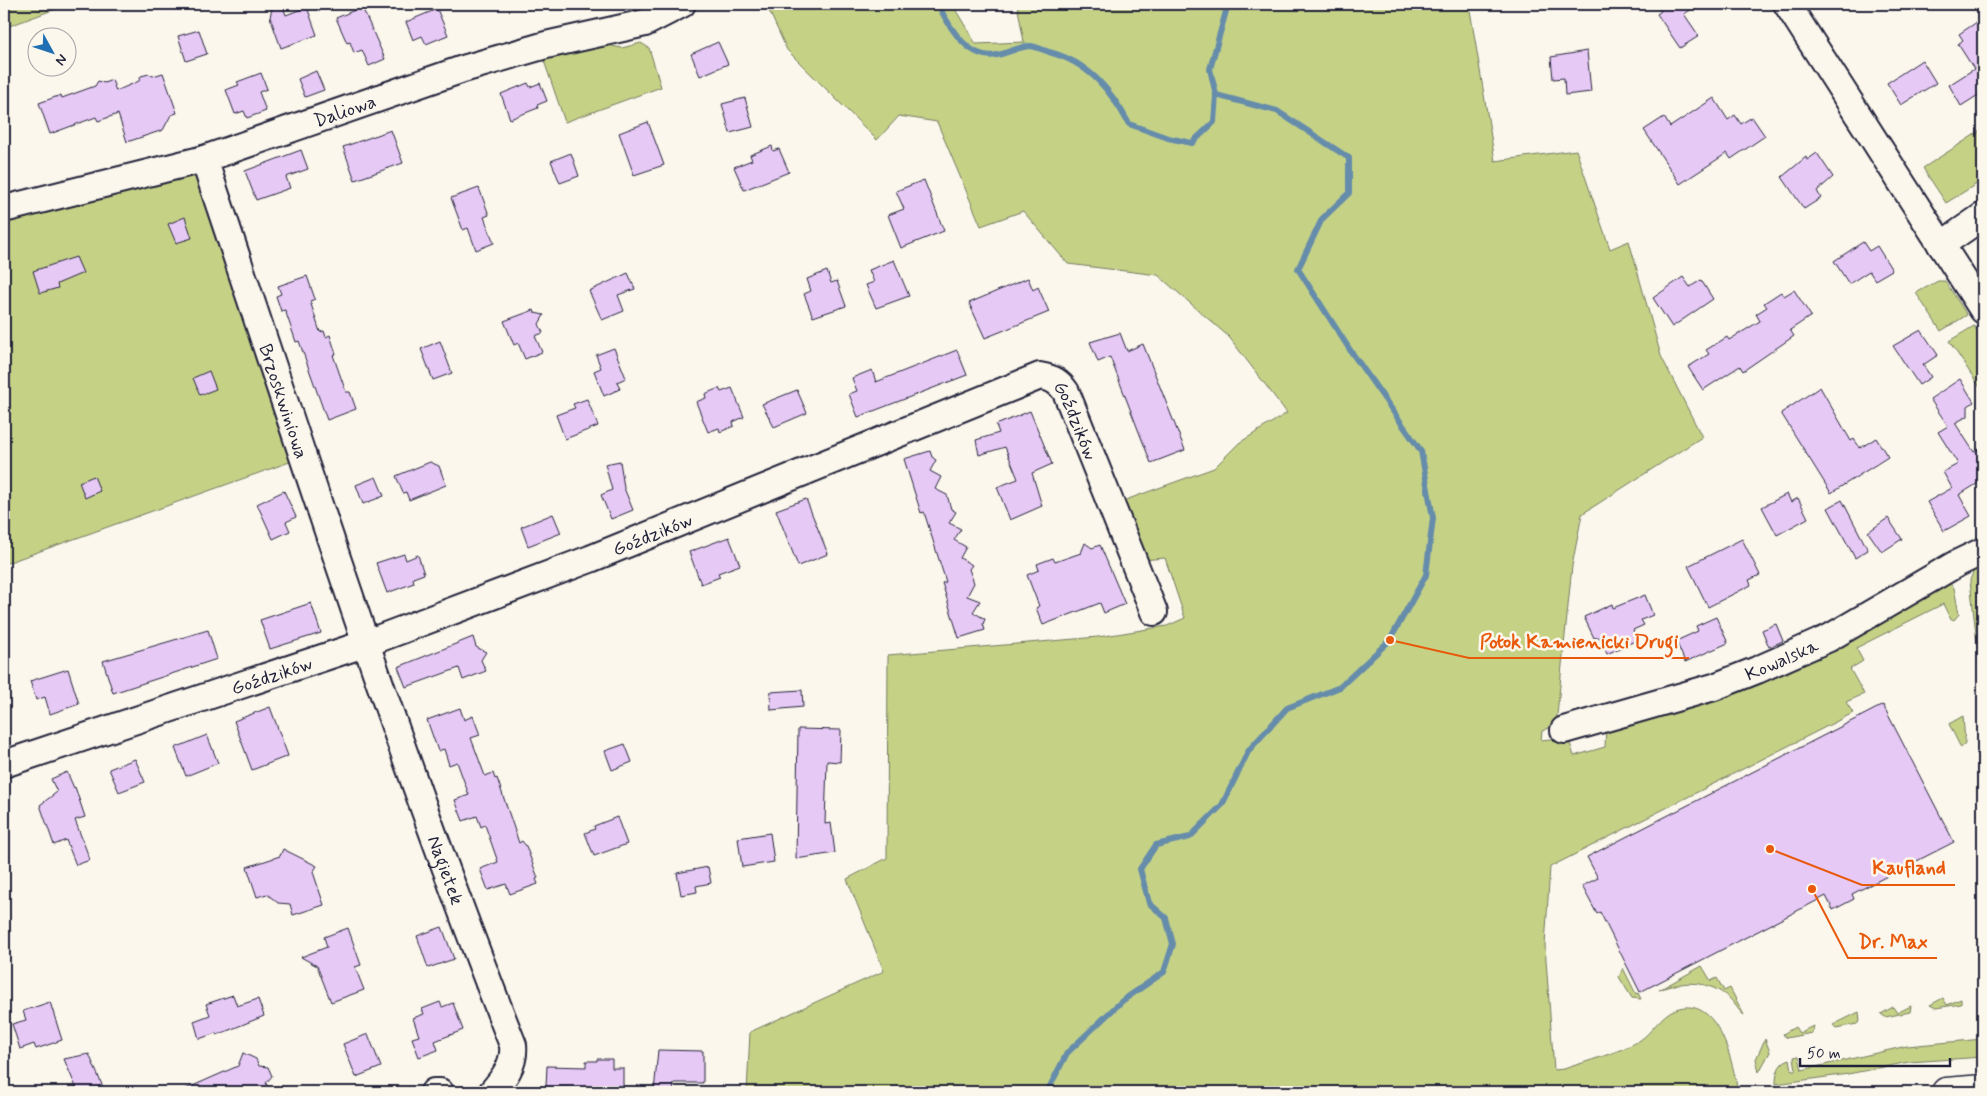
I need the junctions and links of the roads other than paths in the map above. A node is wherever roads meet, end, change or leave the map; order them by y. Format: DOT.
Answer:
graph roads {
  1 [pos="682,4"];
  2 [pos="1786,4"];
  3 [pos="204,158"];
  4 [pos="4,209"];
  5 [pos="1983,216"];
  6 [pos="1941,245"];
  7 [pos="1983,310"];
  8 [pos="1983,551"];
  9 [pos="1154,612"];
  10 [pos="367,643"];
  11 [pos="1564,730"];
  12 [pos="4,764"];
  13 [pos="1983,1088"];
  14 [pos="434,1092"];
  15 [pos="440,1092"];
  16 [pos="492,1092"];
  17 [pos="1946,1092"];
  1 -- 3 [label="street, Daliowa"];
  2 -- 6 [label="street"];
  3 -- 4 [label="street, Daliowa"];
  3 -- 10 [label="street, Brzoskwiniowa"];
  5 -- 6 [label="street"];
  6 -- 7 [label="street"];
  8 -- 11 [label="street, Kowalska"];
  9 -- 10 [label="street, Goździków"];
  10 -- 12 [label="street, Goździków"];
  10 -- 16 [label="street, Nagietek"];
  13 -- 17 [label="main road"];
  14 -- 15 [label="street"];
}
